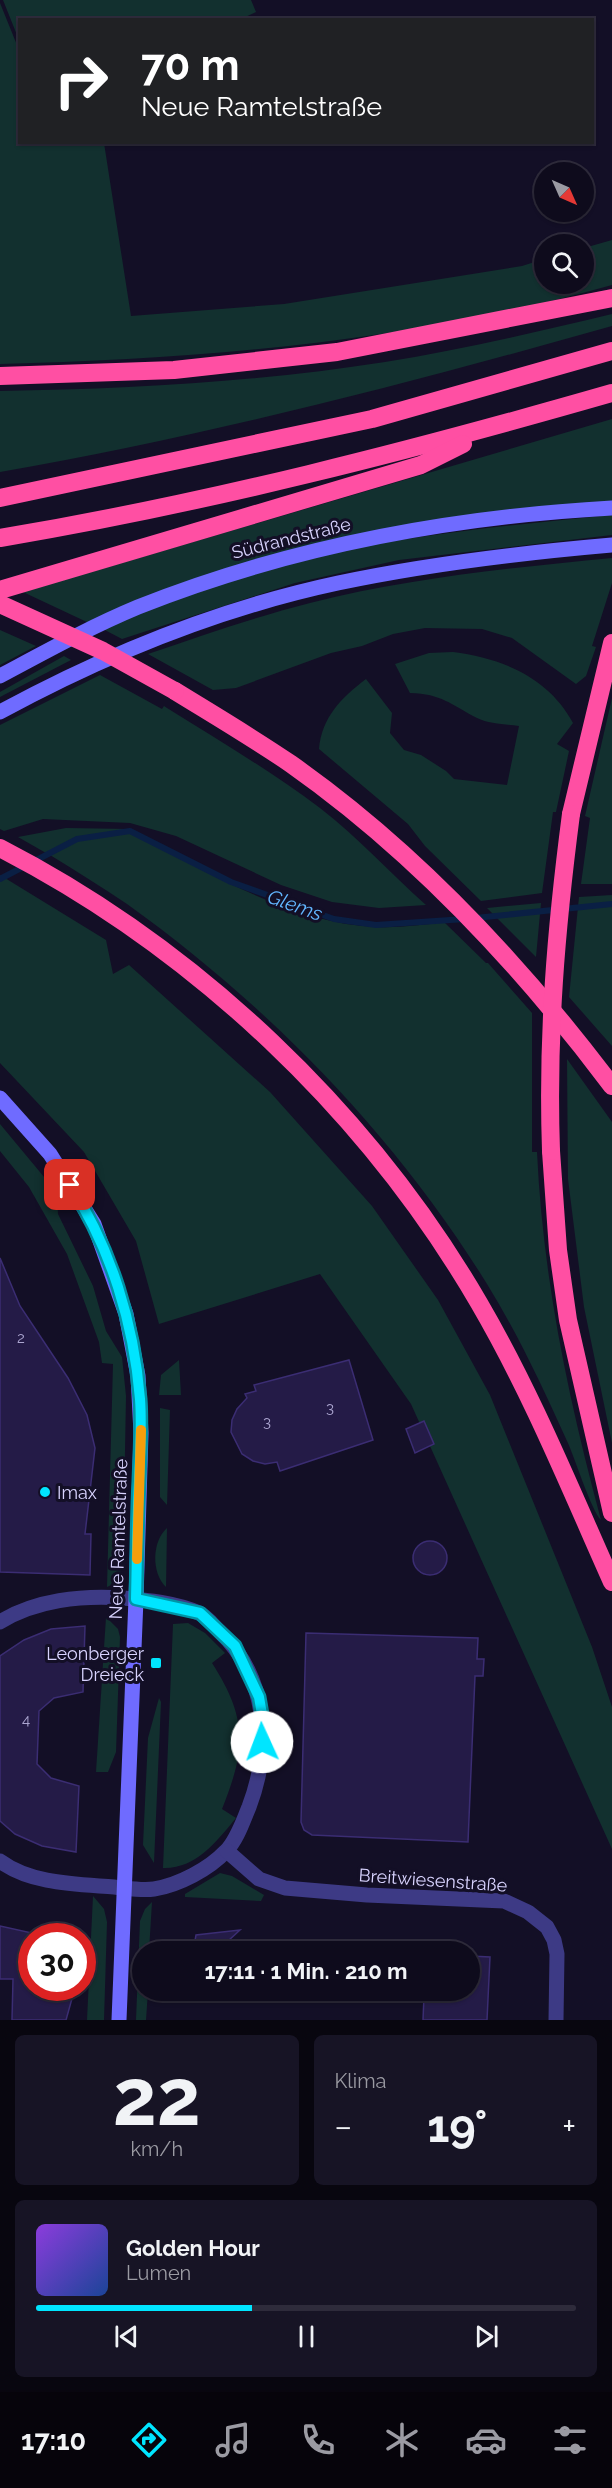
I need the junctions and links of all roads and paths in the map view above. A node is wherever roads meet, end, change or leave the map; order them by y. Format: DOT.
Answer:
graph roads {
  1 [pos="612,298"];
  2 [pos="612,351"];
  3 [pos="0,376"];
  4 [pos="612,393"];
  5 [pos="500,425"];
  6 [pos="0,498"];
  7 [pos="612,508"];
  8 [pos="0,538"];
  9 [pos="612,545"];
  10 [pos="0,590"];
  11 [pos="0,604"];
  12 [pos="612,643"];
  13 [pos="0,676"];
  14 [pos="0,712"];
  15 [pos="0,848"];
  16 [pos="612,1086"];
  17 [pos="0,1098"];
  18 [pos="612,1514"];
  19 [pos="612,1582"];
  20 [pos="136,1599"];
  21 [pos="0,1622"];
  22 [pos="227,1851"];
  23 [pos="0,1861"];
  24 [pos="125,1888"];
  25 [pos="119,2020"];
  26 [pos="556,2020"];
  1 -- 3 [label="highway"];
  2 -- 6 [label="highway"];
  4 -- 5 [label="highway"];
  5 -- 8 [label="highway"];
  5 -- 10 [label="highway"];
  7 -- 13 [label="main road, Südrandstraße"];
  9 -- 14 [label="main road"];
  11 -- 16 [label="highway, bridge"];
  12 -- 18 [label="highway, bridge"];
  15 -- 19 [label="highway"];
  17 -- 20 [label="main road, Neue Ramtelstraße"];
  20 -- 21 [label="street"];
  20 -- 22 [label="street"];
  20 -- 24 [label="main road, Neue Ramtelstraße"];
  22 -- 24 [label="street"];
  22 -- 26 [label="street, Breitwiesenstraße"];
  23 -- 24 [label="street"];
  24 -- 25 [label="main road, Neue Ramtelstraße"];
}
